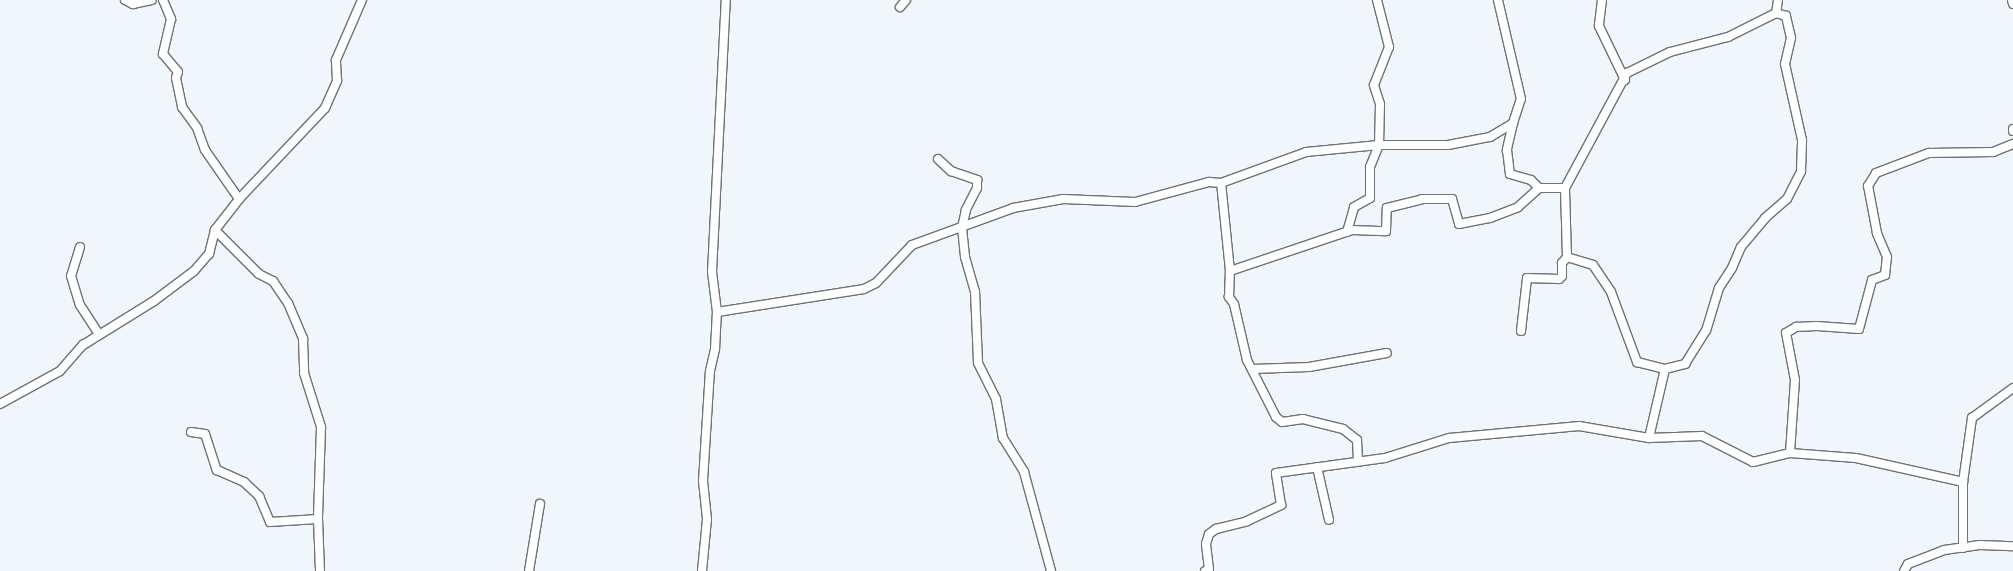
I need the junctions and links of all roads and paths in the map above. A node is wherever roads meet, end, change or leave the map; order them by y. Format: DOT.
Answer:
graph roads {
  1 [pos="124,0"];
  2 [pos="152,0"];
  3 [pos="163,0"];
  4 [pos="362,0"];
  5 [pos="726,0"];
  6 [pos="906,0"];
  7 [pos="1377,0"];
  8 [pos="1498,0"];
  9 [pos="1602,0"];
  10 [pos="1778,0"];
  11 [pos="900,7"];
  12 [pos="1776,13"];
  13 [pos="1625,80"];
  14 [pos="1513,123"];
  15 [pos="2013,144"];
  16 [pos="1379,145"];
  17 [pos="938,159"];
  18 [pos="1221,183"];
  19 [pos="1539,188"];
  20 [pos="1565,188"];
  21 [pos="239,199"];
  22 [pos="962,228"];
  23 [pos="215,230"];
  24 [pos="1347,232"];
  25 [pos="80,247"];
  26 [pos="1567,257"];
  27 [pos="1230,271"];
  28 [pos="717,312"];
  29 [pos="1521,331"];
  30 [pos="100,334"];
  31 [pos="1388,353"];
  32 [pos="1252,369"];
  33 [pos="1665,369"];
  34 [pos="2013,388"];
  35 [pos="0,404"];
  36 [pos="191,432"];
  37 [pos="1649,438"];
  38 [pos="1790,453"];
  39 [pos="1358,460"];
  40 [pos="1317,467"];
  41 [pos="1962,482"];
  42 [pos="540,504"];
  43 [pos="318,519"];
  44 [pos="1329,520"];
  45 [pos="2013,546"];
  46 [pos="1963,548"];
  47 [pos="320,571"];
  48 [pos="529,571"];
  49 [pos="702,571"];
  50 [pos="1051,571"];
  51 [pos="1205,571"];
  52 [pos="1904,571"];
  1 -- 2 [label="street"];
  3 -- 21 [label="street"];
  4 -- 21 [label="street"];
  5 -- 28 [label="street"];
  6 -- 11 [label="street"];
  7 -- 16 [label="street"];
  8 -- 14 [label="street"];
  9 -- 13 [label="street"];
  10 -- 12 [label="street"];
  12 -- 13 [label="street"];
  12 -- 33 [label="street"];
  13 -- 20 [label="street"];
  14 -- 16 [label="street"];
  14 -- 19 [label="street"];
  15 -- 38 [label="street"];
  16 -- 18 [label="street"];
  16 -- 24 [label="street"];
  17 -- 22 [label="street"];
  18 -- 22 [label="street"];
  18 -- 27 [label="street"];
  19 -- 20 [label="street"];
  19 -- 24 [label="street"];
  20 -- 26 [label="street"];
  21 -- 23 [label="street"];
  22 -- 28 [label="street"];
  22 -- 50 [label="street"];
  23 -- 30 [label="street"];
  23 -- 43 [label="street"];
  24 -- 27 [label="street"];
  25 -- 30 [label="street"];
  26 -- 29 [label="street"];
  26 -- 33 [label="street"];
  27 -- 32 [label="street"];
  28 -- 49 [label="street"];
  30 -- 35 [label="street"];
  31 -- 32 [label="street"];
  32 -- 39 [label="street"];
  33 -- 37 [label="street"];
  34 -- 41 [label="street"];
  36 -- 43 [label="street"];
  37 -- 38 [label="street"];
  37 -- 39 [label="street"];
  38 -- 41 [label="street"];
  39 -- 40 [label="street"];
  40 -- 44 [label="street"];
  40 -- 51 [label="street"];
  41 -- 46 [label="street"];
  42 -- 48 [label="street"];
  43 -- 47 [label="street"];
  45 -- 46 [label="street"];
  46 -- 52 [label="street"];
}
